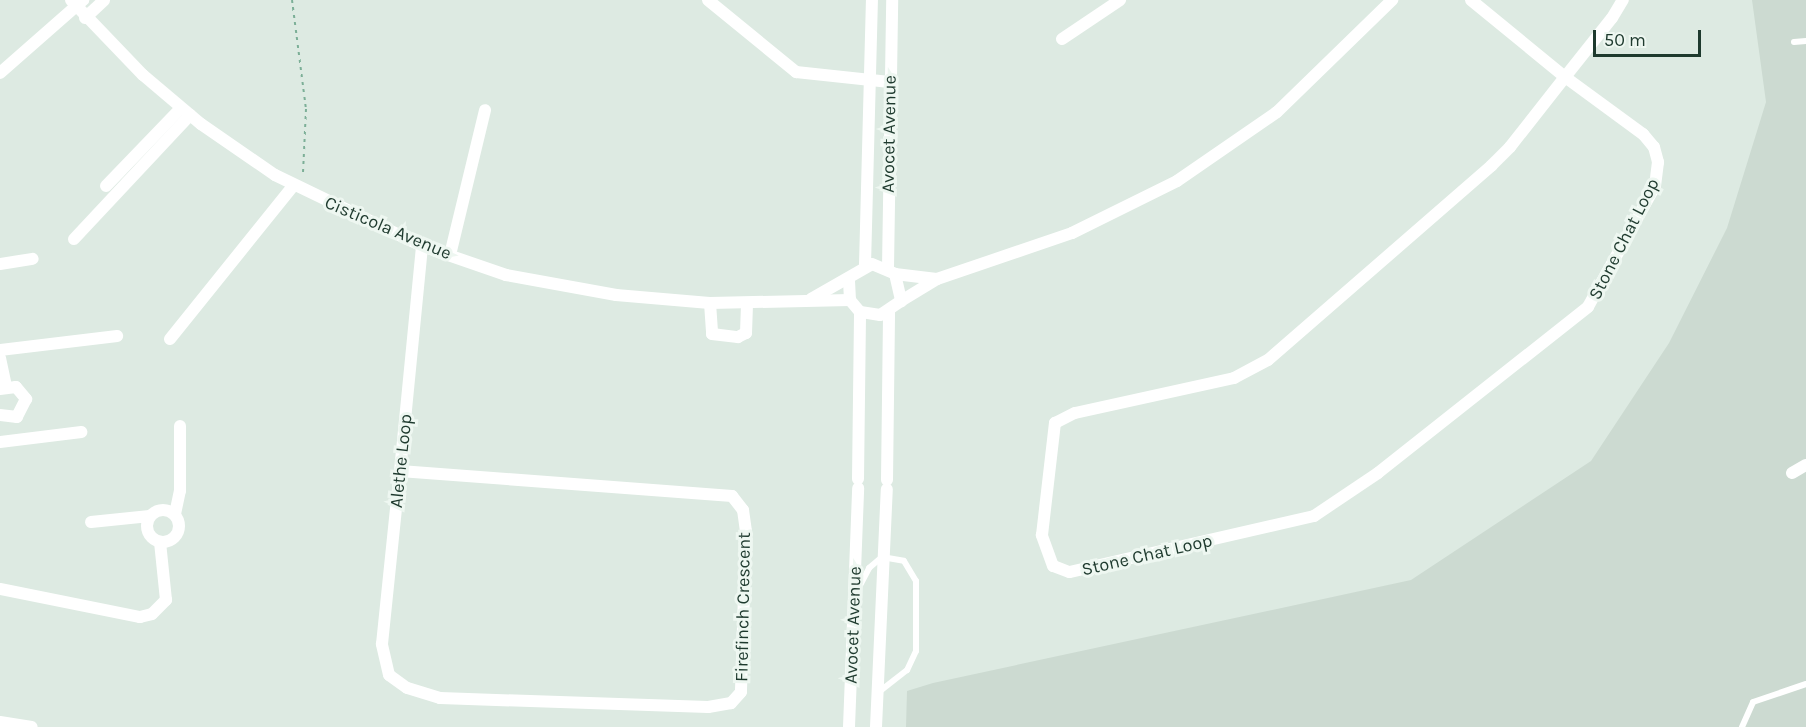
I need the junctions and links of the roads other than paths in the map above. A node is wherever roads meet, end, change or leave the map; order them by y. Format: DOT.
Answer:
graph roads {
  1 [pos="104,0"];
  2 [pos="708,0"];
  3 [pos="872,0"];
  4 [pos="892,0"];
  5 [pos="1120,0"];
  6 [pos="1471,0"];
  7 [pos="1623,0"];
  8 [pos="1390,1"];
  9 [pos="77,2"];
  10 [pos="1100,5"];
  11 [pos="85,18"];
  12 [pos="1062,39"];
  13 [pos="1806,41"];
  14 [pos="1794,42"];
  15 [pos="0,73"];
  16 [pos="1565,76"];
  17 [pos="870,82"];
  18 [pos="889,82"];
  19 [pos="485,110"];
  20 [pos="186,111"];
  21 [pos="106,186"];
  22 [pos="297,187"];
  23 [pos="74,239"];
  24 [pos="422,246"];
  25 [pos="450,255"];
  26 [pos="33,259"];
  27 [pos="0,264"];
  28 [pos="864,265"];
  29 [pos="891,271"];
  30 [pos="937,279"];
  31 [pos="849,280"];
  32 [pos="850,300"];
  33 [pos="807,301"];
  34 [pos="901,301"];
  35 [pos="710,303"];
  36 [pos="747,303"];
  37 [pos="890,310"];
  38 [pos="860,312"];
  39 [pos="117,336"];
  40 [pos="170,339"];
  41 [pos="0,350"];
  42 [pos="0,358"];
  43 [pos="3,388"];
  44 [pos="6,417"];
  45 [pos="180,426"];
  46 [pos="81,432"];
  47 [pos="16,440"];
  48 [pos="0,442"];
  49 [pos="1806,465"];
  50 [pos="400,471"];
  51 [pos="1792,473"];
  52 [pos="175,514"];
  53 [pos="150,516"];
  54 [pos="92,522"];
  55 [pos="159,542"];
  56 [pos="882,557"];
  57 [pos="0,589"];
  58 [pos="854,598"];
  59 [pos="389,675"];
  60 [pos="1806,684"];
  61 [pos="876,694"];
  62 [pos="0,722"];
  63 [pos="32,727"];
  64 [pos="849,727"];
  65 [pos="876,727"];
  66 [pos="1742,727"];
  1 -- 11 [label="street"];
  2 -- 17 [label="street"];
  3 -- 17 [label="street, Avocet Avenue"];
  4 -- 18 [label="street, Avocet Avenue"];
  5 -- 10 [label="street"];
  6 -- 16 [label="street, Stone Chat Loop"];
  7 -- 16 [label="street"];
  8 -- 30 [label="street"];
  9 -- 11 [label="street, Cisticola Avenue"];
  9 -- 15 [label="street"];
  10 -- 12 [label="street"];
  11 -- 20 [label="street, Cisticola Avenue"];
  13 -- 14 [label="lane"];
  16 -- 16 [label="street, Stone Chat Loop"];
  17 -- 18 [label="street"];
  17 -- 28 [label="street, Avocet Avenue"];
  18 -- 29 [label="street, Avocet Avenue"];
  19 -- 25 [label="street"];
  20 -- 21 [label="street"];
  20 -- 22 [label="street, Cisticola Avenue"];
  20 -- 23 [label="street"];
  22 -- 24 [label="street, Cisticola Avenue"];
  22 -- 40 [label="street"];
  24 -- 25 [label="street, Cisticola Avenue"];
  24 -- 50 [label="street, Alethe Loop"];
  25 -- 35 [label="street, Cisticola Avenue"];
  26 -- 27 [label="street"];
  28 -- 29 [label="street"];
  28 -- 31 [label="street"];
  29 -- 30 [label="street"];
  29 -- 34 [label="street"];
  30 -- 34 [label="street"];
  31 -- 32 [label="street"];
  31 -- 33 [label="street, Cisticola Avenue"];
  32 -- 33 [label="street, Cisticola Avenue"];
  32 -- 38 [label="street"];
  33 -- 36 [label="street, Cisticola Avenue"];
  34 -- 37 [label="street"];
  35 -- 36 [label="street, Cisticola Avenue"];
  35 -- 36 [label="street"];
  37 -- 38 [label="street"];
  37 -- 56 [label="street, Avocet Avenue"];
  38 -- 58 [label="street, Avocet Avenue"];
  39 -- 41 [label="street"];
  42 -- 43 [label="street"];
  43 -- 44 [label="street"];
  44 -- 47 [label="street"];
  45 -- 52 [label="street"];
  46 -- 47 [label="street"];
  47 -- 48 [label="street"];
  49 -- 51 [label="street"];
  50 -- 59 [label="street, Alethe Loop"];
  50 -- 59 [label="street, Firefinch Crescent"];
  52 -- 53 [label="street"];
  52 -- 55 [label="street"];
  53 -- 54 [label="street"];
  53 -- 55 [label="street"];
  55 -- 57 [label="street"];
  56 -- 58 [label="lane"];
  56 -- 61 [label="street, Avocet Avenue"];
  56 -- 61 [label="lane"];
  58 -- 64 [label="street, Avocet Avenue"];
  60 -- 66 [label="lane"];
  61 -- 65 [label="street, Avocet Avenue"];
  62 -- 63 [label="street"];
}
